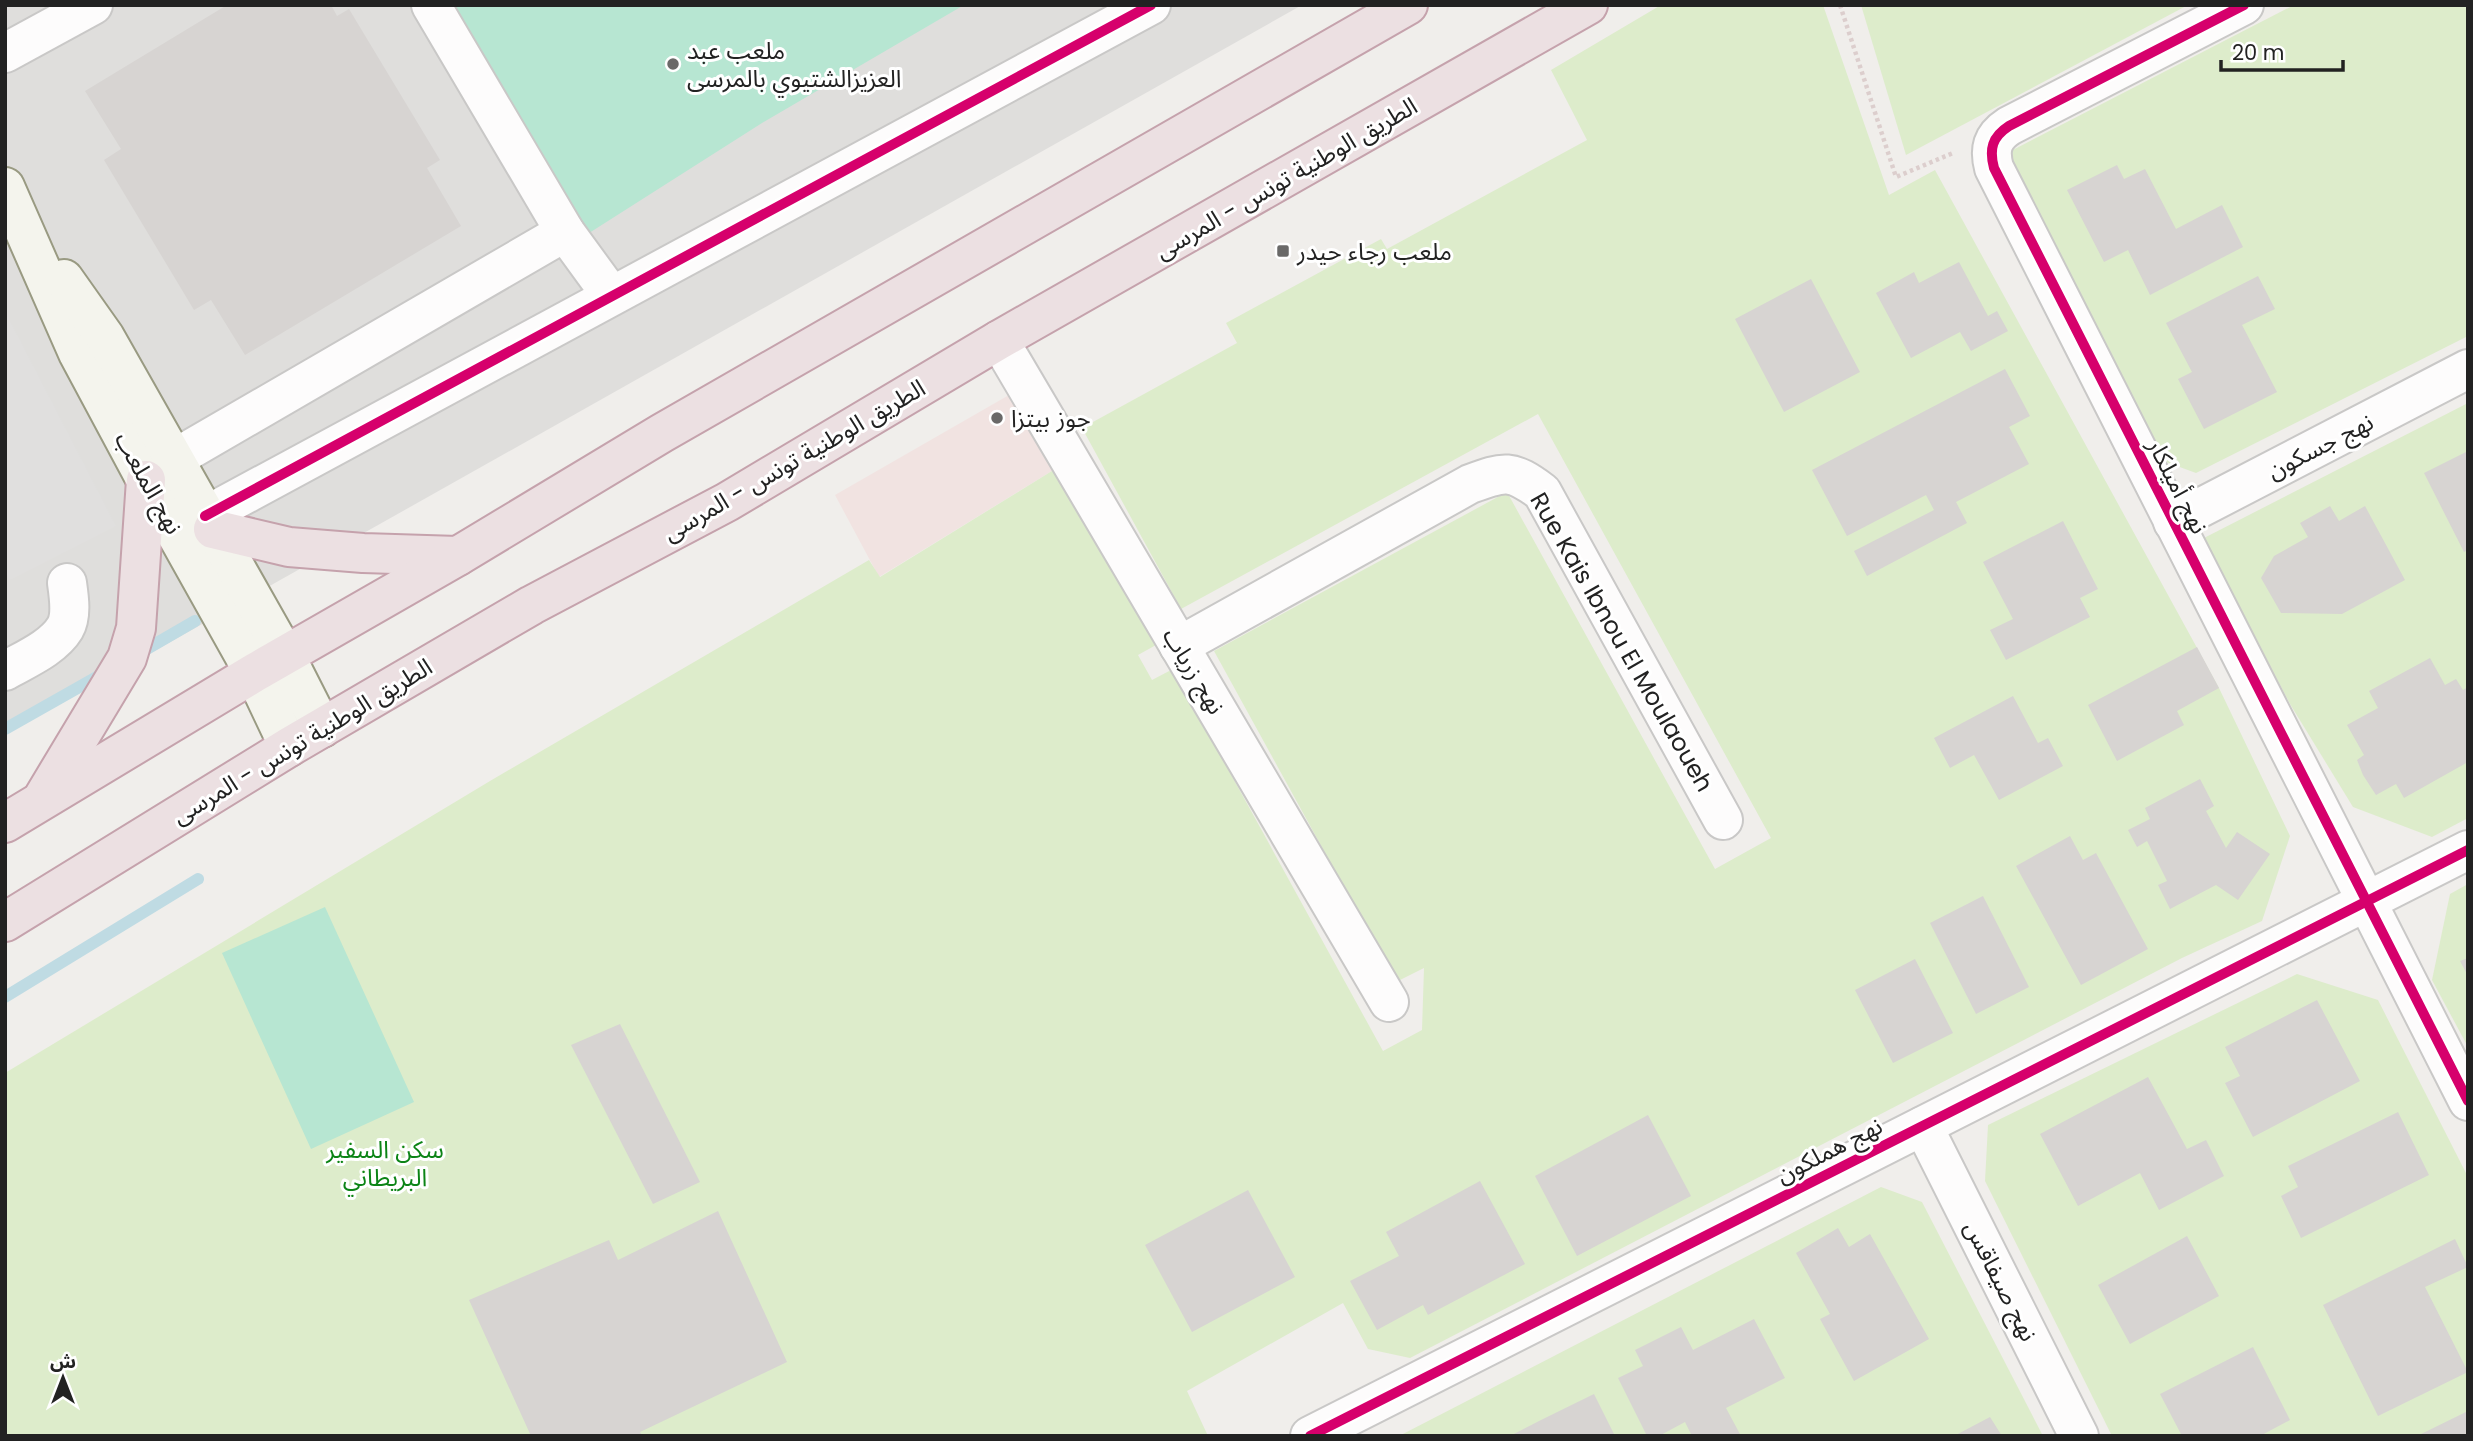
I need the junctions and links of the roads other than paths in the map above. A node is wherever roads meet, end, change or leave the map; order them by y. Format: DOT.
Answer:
graph roads {
  1 [pos="93,5"];
  2 [pos="431,5"];
  3 [pos="1150,5"];
  4 [pos="1409,5"];
  5 [pos="1588,5"];
  6 [pos="2244,5"];
  7 [pos="5,53"];
  8 [pos="12,201"];
  9 [pos="565,232"];
  10 [pos="611,295"];
  11 [pos="999,341"];
  12 [pos="2468,369"];
  13 [pos="159,470"];
  14 [pos="209,522"];
  15 [pos="2173,522"];
  16 [pos="458,556"];
  17 [pos="68,583"];
  18 [pos="1179,646"];
  19 [pos="270,664"];
  20 [pos="5,671"];
  21 [pos="322,728"];
  22 [pos="289,747"];
  23 [pos="40,802"];
  24 [pos="1723,820"];
  25 [pos="5,823"];
  26 [pos="2468,850"];
  27 [pos="2366,902"];
  28 [pos="5,922"];
  29 [pos="1389,1002"];
  30 [pos="2468,1101"];
  31 [pos="1923,1126"];
  32 [pos="1310,1436"];
  33 [pos="2079,1436"];
  1 -- 7 [label="street"];
  2 -- 9 [label="street"];
  3 -- 10 [label="street"];
  4 -- 16 [label="highway"];
  5 -- 11 [label="highway, الطريق الوطنية تونس - المرسى"];
  6 -- 15 [label="street, نهج أميلكار"];
  8 -- 13 [label="street, نهج الملعب"];
  9 -- 10 [label="street"];
  9 -- 13 [label="street"];
  10 -- 14 [label="street"];
  11 -- 18 [label="street, نهج زرياب"];
  11 -- 21 [label="highway, الطريق الوطنية تونس - المرسى"];
  12 -- 15 [label="street, نهج جسكون"];
  13 -- 14 [label="street, نهج الملعب"];
  13 -- 19 [label="street, نهج الملعب"];
  13 -- 23 [label="highway"];
  14 -- 16 [label="highway"];
  14 -- 19 [label="street, نهج الملعب"];
  15 -- 27 [label="street, نهج أميلكار"];
  16 -- 19 [label="highway"];
  17 -- 20 [label="street"];
  18 -- 24 [label="street, Rue Kais Ibnou El Moulaoueh"];
  18 -- 29 [label="street, نهج زرياب"];
  19 -- 21 [label="street, نهج الملعب"];
  19 -- 22 [label="street, نهج الملعب"];
  19 -- 23 [label="highway"];
  21 -- 22 [label="highway, الطريق الوطنية تونس - المرسى"];
  22 -- 28 [label="highway, الطريق الوطنية تونس - المرسى"];
  23 -- 25 [label="highway"];
  26 -- 27 [label="street, نهج هملكون"];
  27 -- 30 [label="street, نهج أميلكار"];
  27 -- 31 [label="street, نهج هملكون"];
  31 -- 32 [label="street, نهج هملكون"];
  31 -- 33 [label="street, نهج صيفاقس"];
}
